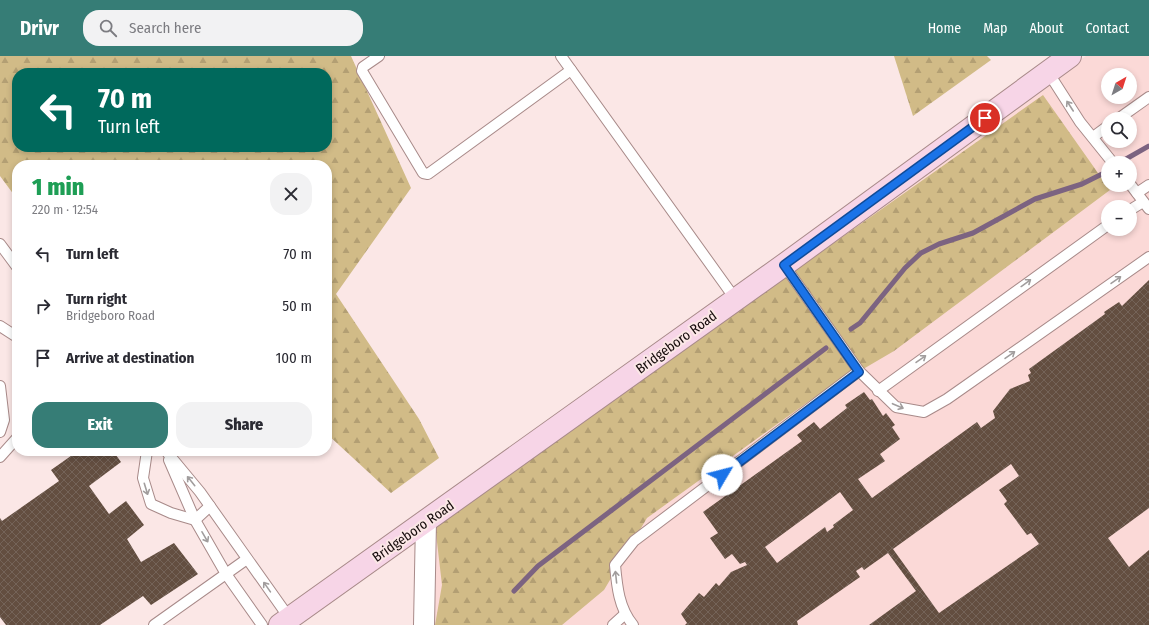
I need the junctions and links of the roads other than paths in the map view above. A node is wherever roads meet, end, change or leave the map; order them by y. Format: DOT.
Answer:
graph roads {
  1 [pos="379,56"];
  2 [pos="561,56"];
  3 [pos="1070,56"];
  4 [pos="571,70"];
  5 [pos="1048,72"];
  6 [pos="1149,97"];
  7 [pos="1128,112"];
  8 [pos="1101,131"];
  9 [pos="1093,137"];
  10 [pos="1108,156"];
  11 [pos="1149,185"];
  12 [pos="1137,193"];
  13 [pos="1146,205"];
  14 [pos="1101,230"];
  15 [pos="0,244"];
  16 [pos="1149,257"];
  17 [pos="12,260"];
  18 [pos="784,265"];
  19 [pos="736,300"];
  20 [pos="0,326"];
  21 [pos="12,334"];
  22 [pos="859,372"];
  23 [pos="0,386"];
  24 [pos="878,391"];
  25 [pos="0,432"];
  26 [pos="12,444"];
  27 [pos="146,456"];
  28 [pos="168,456"];
  29 [pos="170,456"];
  30 [pos="0,457"];
  31 [pos="210,506"];
  32 [pos="195,520"];
  33 [pos="426,521"];
  34 [pos="247,559"];
  35 [pos="226,574"];
  36 [pos="624,615"];
  37 [pos="285,622"];
  38 [pos="154,625"];
  39 [pos="262,625"];
  40 [pos="424,625"];
  41 [pos="613,625"];
  42 [pos="633,625"];
  1 -- 4 [label="lane"];
  2 -- 4 [label="lane"];
  3 -- 5 [label="main road, Bridgeboro Road"];
  4 -- 19 [label="lane"];
  9 -- 5 [label="lane, one-way"];
  5 -- 18 [label="main road, Bridgeboro Road"];
  6 -- 7 [label="lane"];
  8 -- 9 [label="lane"];
  9 -- 10 [label="lane"];
  11 -- 12 [label="lane"];
  12 -- 13 [label="lane"];
  24 -- 14 [label="lane, one-way"];
  15 -- 17 [label="lane"];
  24 -- 16 [label="lane, one-way"];
  18 -- 19 [label="main road, Bridgeboro Road"];
  18 -- 22 [label="lane"];
  19 -- 33 [label="main road, Bridgeboro Road"];
  20 -- 21 [label="lane"];
  22 -- 24 [label="lane"];
  36 -- 22 [label="lane, one-way"];
  23 -- 25 [label="lane"];
  26 -- 30 [label="lane"];
  27 -- 32 [label="lane, one-way"];
  28 -- 32 [label="lane"];
  31 -- 29 [label="lane, one-way"];
  31 -- 32 [label="lane"];
  31 -- 34 [label="lane"];
  32 -- 35 [label="lane, one-way"];
  33 -- 37 [label="main road, Bridgeboro Road"];
  33 -- 40 [label="street"];
  34 -- 35 [label="lane"];
  37 -- 34 [label="lane, one-way"];
  35 -- 38 [label="lane"];
  35 -- 39 [label="lane"];
  36 -- 41 [label="lane"];
  36 -- 42 [label="lane"];
}
